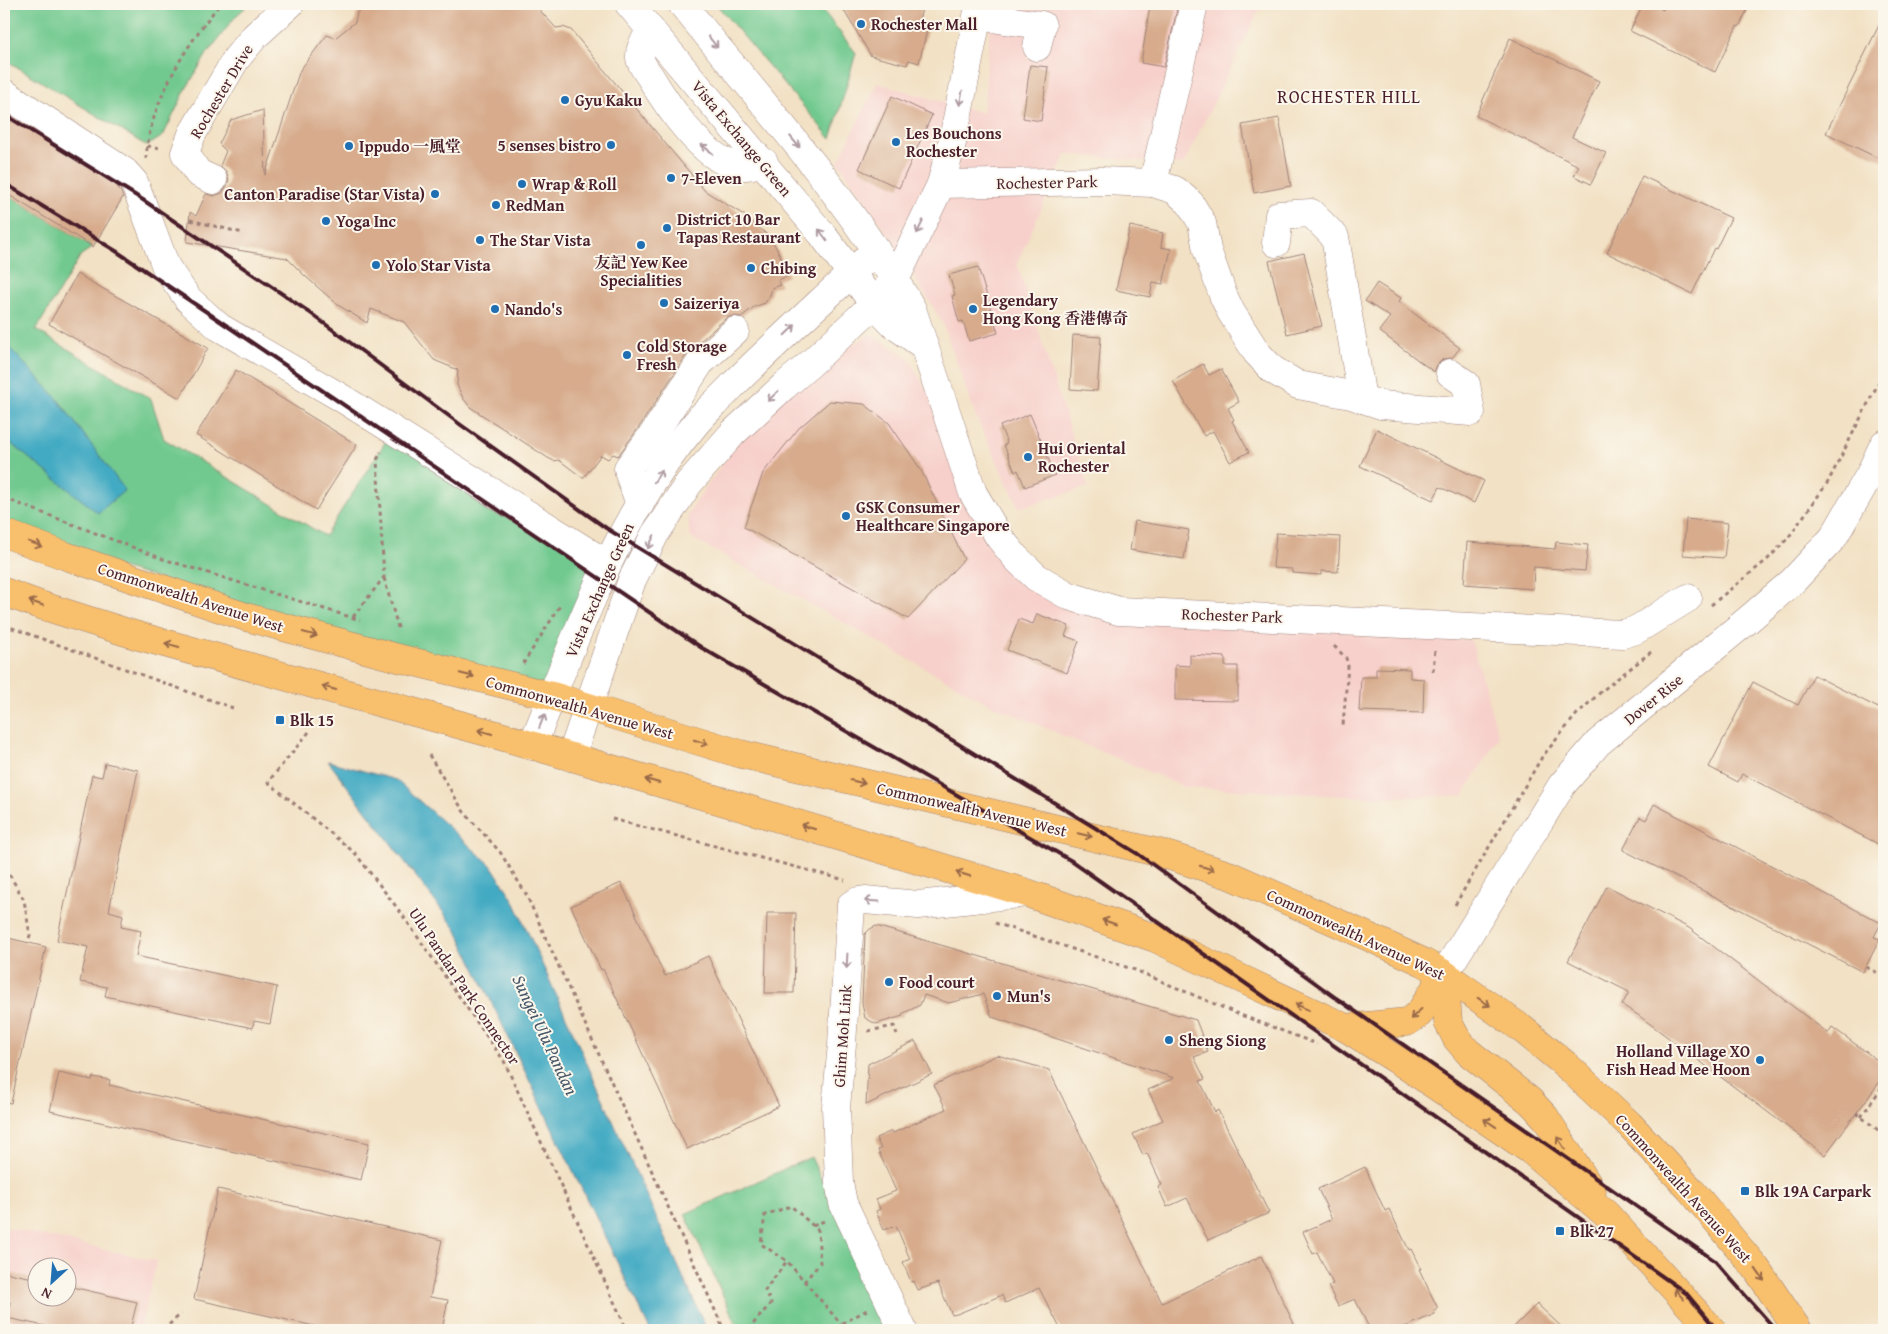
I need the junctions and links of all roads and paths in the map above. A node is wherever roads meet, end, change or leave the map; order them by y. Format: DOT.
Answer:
graph roads {
  1 [pos="220,4"];
  2 [pos="290,4"];
  3 [pos="629,4"];
  4 [pos="682,4"];
  5 [pos="1194,4"];
  6 [pos="978,10"];
  7 [pos="1042,25"];
  8 [pos="651,30"];
  9 [pos="4,93"];
  10 [pos="147,146"];
  11 [pos="764,162"];
  12 [pos="213,180"];
  13 [pos="1153,183"];
  14 [pos="941,184"];
  15 [pos="190,220"];
  16 [pos="243,233"];
  17 [pos="1276,243"];
  18 [pos="876,250"];
  19 [pos="851,274"];
  20 [pos="895,280"];
  21 [pos="874,304"];
  22 [pos="923,344"];
  23 [pos="700,363"];
  24 [pos="751,367"];
  25 [pos="1884,372"];
  26 [pos="1450,373"];
  27 [pos="1362,399"];
  28 [pos="393,430"];
  29 [pos="1884,444"];
  30 [pos="4,498"];
  31 [pos="640,504"];
  32 [pos="4,533"];
  33 [pos="608,564"];
  34 [pos="384,577"];
  35 [pos="4,592"];
  36 [pos="1698,602"];
  37 [pos="561,604"];
  38 [pos="353,618"];
  39 [pos="1300,618"];
  40 [pos="368,622"];
  41 [pos="4,625"];
  42 [pos="391,629"];
  43 [pos="399,631"];
  44 [pos="408,634"];
  45 [pos="1656,648"];
  46 [pos="522,666"];
  47 [pos="552,696"];
  48 [pos="587,707"];
  49 [pos="233,708"];
  50 [pos="1343,725"];
  51 [pos="309,732"];
  52 [pos="532,746"];
  53 [pos="429,755"];
  54 [pos="571,757"];
  55 [pos="612,819"];
  56 [pos="4,869"];
  57 [pos="854,882"];
  58 [pos="1027,893"];
  59 [pos="1452,911"];
  60 [pos="994,922"];
  61 [pos="28,943"];
  62 [pos="1866,967"];
  63 [pos="1444,974"];
  64 [pos="1884,976"];
  65 [pos="1346,1028"];
  66 [pos="1318,1044"];
  67 [pos="1884,1084"];
  68 [pos="1856,1113"];
  69 [pos="1861,1116"];
  70 [pos="1882,1132"];
  71 [pos="7,1208"];
  72 [pos="1606,1214"];
  73 [pos="4,1220"];
  74 [pos="787,1261"];
  75 [pos="804,1282"];
  76 [pos="181,1314"];
  77 [pos="874,1316"];
  78 [pos="841,1324"];
  79 [pos="163,1330"];
  80 [pos="626,1330"];
  81 [pos="724,1330"];
  82 [pos="748,1330"];
  83 [pos="844,1330"];
  84 [pos="903,1330"];
  85 [pos="1712,1330"];
  86 [pos="1798,1330"];
  1 -- 10 [label="path"];
  2 -- 12 [label="street, Rochester Drive"];
  3 -- 8 [label="street, Vista Exchange Green"];
  4 -- 18 [label="street, one-way"];
  5 -- 13 [label="street"];
  6 -- 7 [label="street"];
  6 -- 14 [label="street, one-way"];
  8 -- 11 [label="street, Vista Exchange Green"];
  11 -- 8 [label="street, one-way"];
  9 -- 28 [label="street"];
  19 -- 11 [label="street, Vista Exchange Green, one-way"];
  13 -- 14 [label="street, Rochester Park"];
  13 -- 27 [label="street, Rochester Park"];
  14 -- 20 [label="street, one-way"];
  15 -- 16 [label="path"];
  17 -- 27 [label="street"];
  18 -- 19 [label="street, Vista Exchange Green"];
  18 -- 20 [label="street"];
  19 -- 21 [label="street, Vista Exchange Green"];
  24 -- 19 [label="street, Vista Exchange Green, one-way"];
  20 -- 21 [label="street, Vista Exchange Green"];
  20 -- 22 [label="street, Rochester Park"];
  21 -- 22 [label="street"];
  21 -- 48 [label="street, Vista Exchange Green, one-way"];
  22 -- 39 [label="street, Rochester Park"];
  23 -- 24 [label="street"];
  23 -- 24 [label="street"];
  23 -- 31 [label="street"];
  31 -- 24 [label="street, Vista Exchange Green, one-way"];
  25 -- 36 [label="path"];
  26 -- 27 [label="street, Rochester Park"];
  28 -- 33 [label="street"];
  28 -- 34 [label="path"];
  29 -- 63 [label="street, Dover Rise"];
  30 -- 38 [label="path"];
  31 -- 33 [label="street, Vista Exchange Green"];
  32 -- 47 [label="main road, Commonwealth Avenue West, one-way"];
  33 -- 47 [label="street, Vista Exchange Green"];
  34 -- 38 [label="path"];
  34 -- 43 [label="path"];
  52 -- 35 [label="main road, one-way"];
  36 -- 39 [label="street, Rochester Park"];
  37 -- 46 [label="path"];
  38 -- 40 [label="path"];
  39 -- 50 [label="path"];
  41 -- 49 [label="path"];
  42 -- 43 [label="path"];
  43 -- 44 [label="path"];
  45 -- 59 [label="path"];
  47 -- 48 [label="main road, Commonwealth Avenue West"];
  52 -- 47 [label="street, Vista Exchange Green, one-way"];
  48 -- 54 [label="street, Vista Exchange Green"];
  48 -- 63 [label="main road, Commonwealth Avenue West, one-way"];
  51 -- 80 [label="path, Ulu Pandan Park Connector"];
  52 -- 54 [label="main road"];
  53 -- 81 [label="path"];
  58 -- 54 [label="main road, one-way"];
  55 -- 57 [label="path"];
  56 -- 61 [label="path"];
  65 -- 58 [label="main road, one-way"];
  58 -- 84 [label="street, Ghim Moh Link, one-way"];
  60 -- 66 [label="path"];
  62 -- 64 [label="path"];
  63 -- 65 [label="main road, one-way"];
  72 -- 63 [label="main road, one-way"];
  63 -- 86 [label="main road, Commonwealth Avenue West, one-way"];
  72 -- 65 [label="main road, one-way"];
  67 -- 69 [label="path"];
  68 -- 69 [label="path"];
  69 -- 70 [label="path"];
  71 -- 73 [label="path"];
  85 -- 72 [label="main road, one-way"];
  74 -- 75 [label="path"];
  74 -- 75 [label="path"];
  74 -- 82 [label="path"];
  75 -- 78 [label="path"];
  76 -- 79 [label="path"];
  77 -- 78 [label="path"];
  78 -- 83 [label="path"];
}
